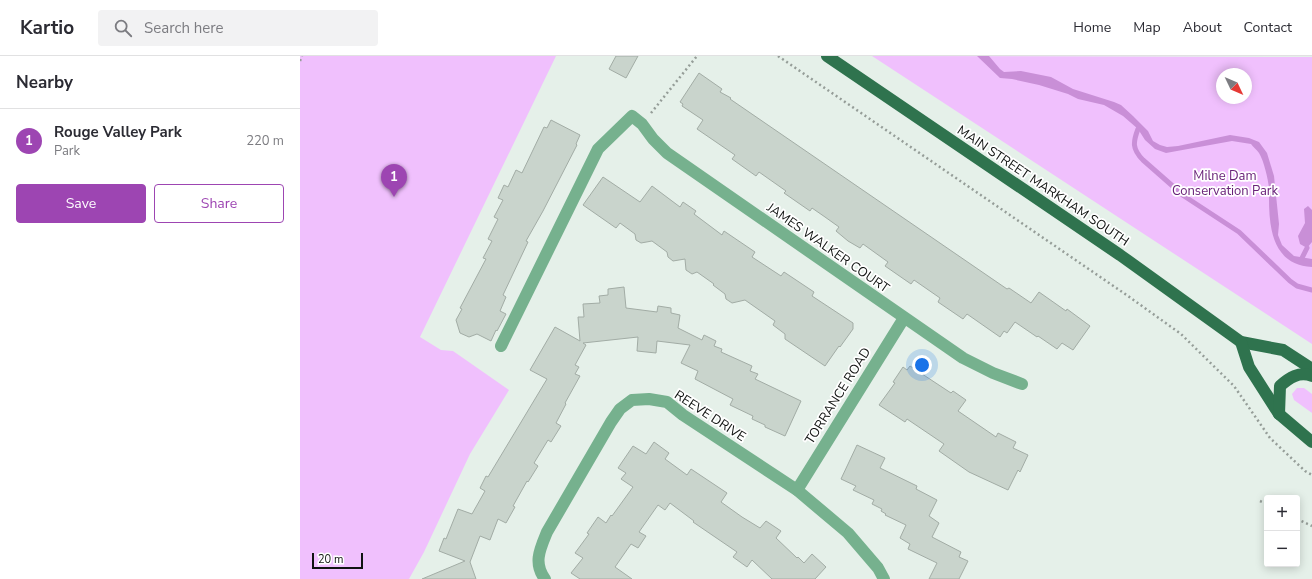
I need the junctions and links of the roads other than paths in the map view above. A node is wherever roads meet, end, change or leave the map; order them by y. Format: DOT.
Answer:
graph roads {
  1 [pos="827,56"];
  2 [pos="904,318"];
  3 [pos="1242,342"];
  4 [pos="501,346"];
  5 [pos="1312,369"];
  6 [pos="1312,376"];
  7 [pos="1022,384"];
  8 [pos="1279,414"];
  9 [pos="1312,442"];
  10 [pos="797,490"];
  11 [pos="545,579"];
  12 [pos="884,579"];
  1 -- 3 [label="main road, MAIN STREET MARKHAM SOUTH"];
  2 -- 4 [label="street, JAMES WALKER COURT"];
  2 -- 7 [label="street, JAMES WALKER COURT"];
  2 -- 10 [label="street, TORRANCE ROAD"];
  3 -- 5 [label="main road, MAIN STREET MARKHAM SOUTH"];
  3 -- 8 [label="main road"];
  6 -- 8 [label="main road"];
  8 -- 9 [label="main road"];
  10 -- 11 [label="street, REEVE DRIVE"];
  10 -- 12 [label="street, REEVE DRIVE"];
}
